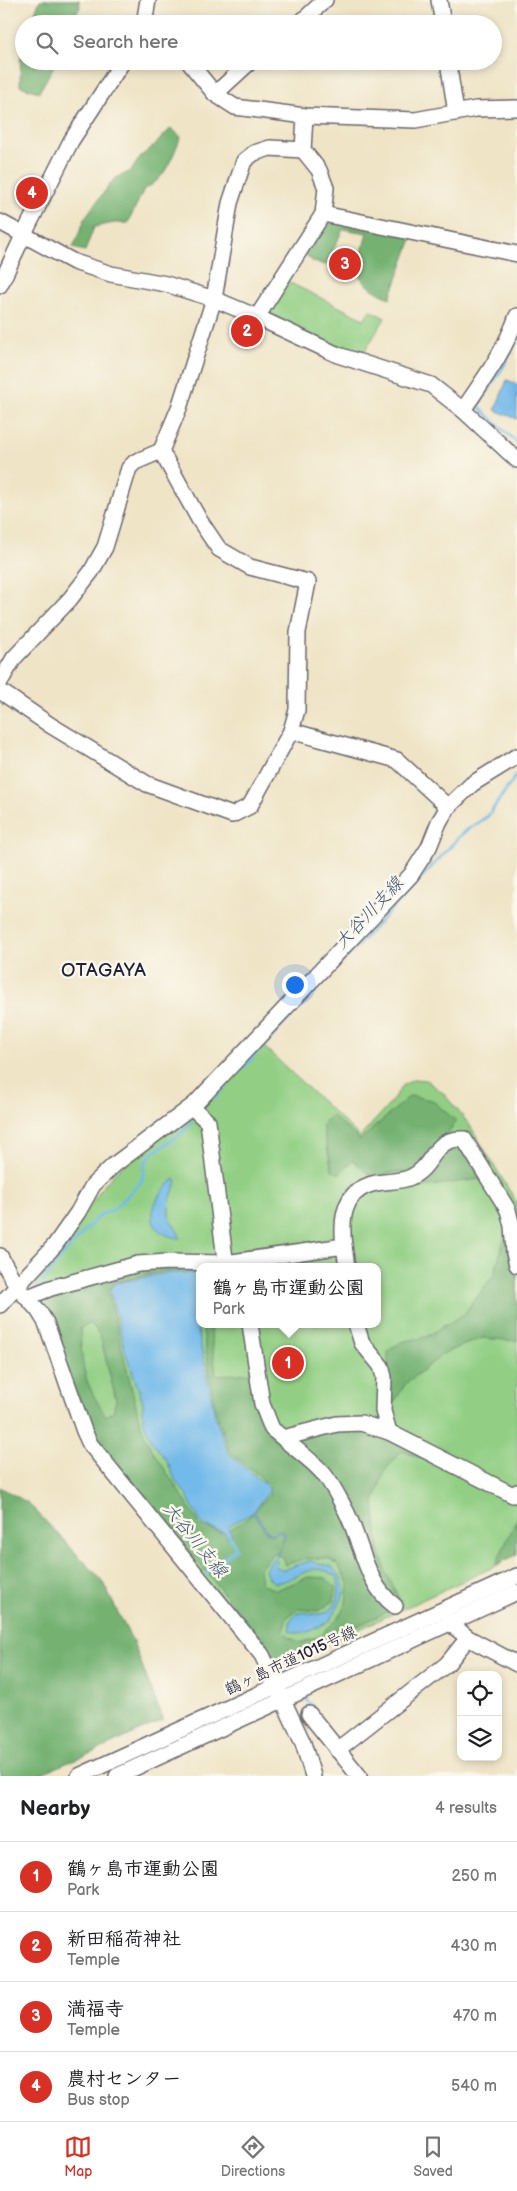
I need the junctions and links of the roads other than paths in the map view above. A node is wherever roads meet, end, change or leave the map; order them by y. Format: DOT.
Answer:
graph roads {
  1 [pos="148,0"];
  2 [pos="325,0"];
  3 [pos="439,0"];
  4 [pos="146,15"];
  5 [pos="309,15"];
  6 [pos="442,15"];
  7 [pos="117,70"];
  8 [pos="195,70"];
  9 [pos="241,70"];
  10 [pos="449,70"];
  11 [pos="215,94"];
  12 [pos="517,108"];
  13 [pos="456,113"];
  14 [pos="305,116"];
  15 [pos="303,150"];
  16 [pos="323,214"];
  17 [pos="0,222"];
  18 [pos="24,234"];
  19 [pos="517,254"];
  20 [pos="0,285"];
  21 [pos="214,299"];
  22 [pos="517,316"];
  23 [pos="257,317"];
  24 [pos="462,410"];
  25 [pos="161,451"];
  26 [pos="517,460"];
  27 [pos="0,682"];
  28 [pos="0,691"];
  29 [pos="291,732"];
  30 [pos="517,756"];
  31 [pos="448,807"];
  32 [pos="197,1112"];
  33 [pos="344,1246"];
  34 [pos="0,1256"];
  35 [pos="196,1263"];
  36 [pos="225,1263"];
  37 [pos="238,1263"];
  38 [pos="346,1263"];
  39 [pos="517,1265"];
  40 [pos="22,1292"];
  41 [pos="0,1305"];
  42 [pos="251,1328"];
  43 [pos="357,1328"];
  44 [pos="389,1432"];
  45 [pos="283,1438"];
  46 [pos="517,1492"];
  47 [pos="517,1576"];
  48 [pos="517,1592"];
  49 [pos="395,1606"];
  50 [pos="449,1622"];
  51 [pos="468,1638"];
  52 [pos="517,1664"];
  53 [pos="281,1693"];
  54 [pos="309,1714"];
  55 [pos="337,1750"];
  56 [pos="79,1776"];
  57 [pos="118,1776"];
  58 [pos="313,1776"];
  59 [pos="359,1776"];
  1 -- 4 [label="street"];
  2 -- 5 [label="street"];
  3 -- 6 [label="street"];
  7 -- 18 [label="street"];
  8 -- 11 [label="street"];
  9 -- 11 [label="street"];
  10 -- 13 [label="street"];
  11 -- 14 [label="street"];
  12 -- 13 [label="street"];
  13 -- 14 [label="street"];
  14 -- 15 [label="street"];
  15 -- 16 [label="street"];
  15 -- 21 [label="street"];
  16 -- 19 [label="street"];
  16 -- 23 [label="street"];
  17 -- 18 [label="street"];
  18 -- 20 [label="street"];
  18 -- 21 [label="street"];
  21 -- 23 [label="street"];
  21 -- 25 [label="street"];
  22 -- 24 [label="street"];
  23 -- 24 [label="street"];
  24 -- 26 [label="street"];
  25 -- 27 [label="street"];
  25 -- 29 [label="street"];
  28 -- 29 [label="street"];
  29 -- 31 [label="street"];
  30 -- 31 [label="street"];
  31 -- 40 [label="street"];
  32 -- 36 [label="street"];
  33 -- 37 [label="street"];
  33 -- 38 [label="street"];
  33 -- 39 [label="street"];
  34 -- 40 [label="street"];
  35 -- 40 [label="street"];
  40 -- 41 [label="street"];
  40 -- 53 [label="street"];
  42 -- 45 [label="street"];
  43 -- 44 [label="street"];
  44 -- 45 [label="street"];
  44 -- 46 [label="street"];
  45 -- 49 [label="street"];
  47 -- 53 [label="street, 鶴ヶ島市道1015号線"];
  48 -- 50 [label="street, 鶴ヶ島市道1015号線"];
  50 -- 51 [label="street"];
  50 -- 53 [label="street, 鶴ヶ島市道1015号線"];
  51 -- 52 [label="street"];
  51 -- 55 [label="street"];
  53 -- 56 [label="street, 鶴ヶ島市道1015号線"];
  53 -- 57 [label="street, 鶴ヶ島市道1015号線"];
  53 -- 58 [label="street"];
  54 -- 55 [label="street"];
  55 -- 59 [label="street"];
}
